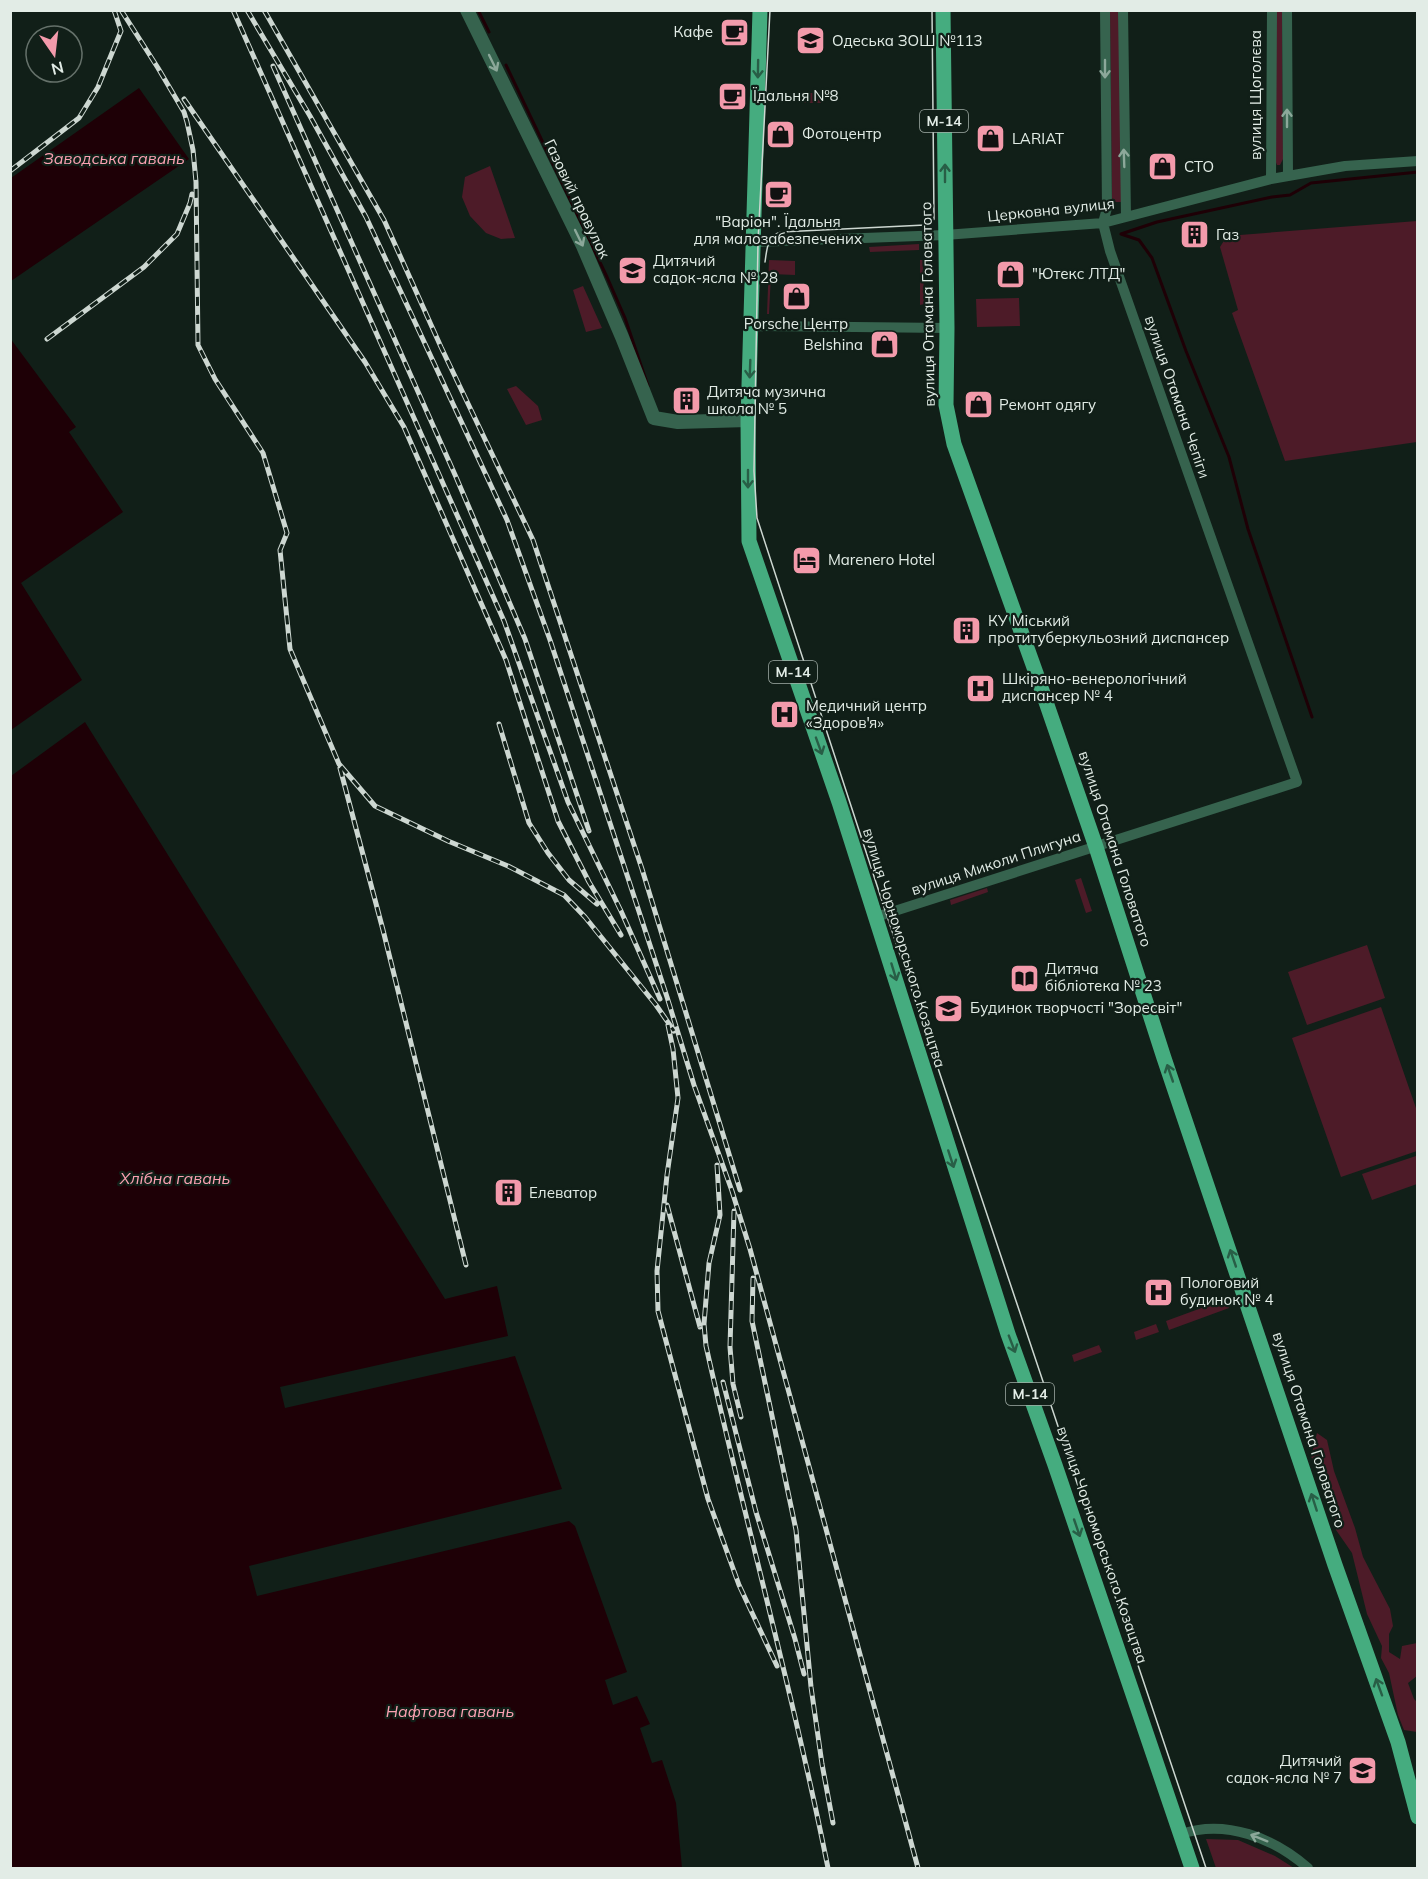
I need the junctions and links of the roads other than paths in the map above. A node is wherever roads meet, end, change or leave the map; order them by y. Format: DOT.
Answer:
graph roads {
  1 [pos="467,10"];
  2 [pos="760,10"];
  3 [pos="943,10"];
  4 [pos="1105,10"];
  5 [pos="1123,10"];
  6 [pos="1272,10"];
  7 [pos="1287,10"];
  8 [pos="1418,161"];
  9 [pos="1288,176"];
  10 [pos="1271,179"];
  11 [pos="1126,217"];
  12 [pos="1103,223"];
  13 [pos="945,235"];
  14 [pos="754,242"];
  15 [pos="751,326"];
  16 [pos="947,328"];
  17 [pos="748,420"];
  18 [pos="1297,782"];
  19 [pos="1096,847"];
  20 [pos="876,916"];
  21 [pos="1418,1817"];
  22 [pos="1181,1834"];
  23 [pos="1192,1869"];
  24 [pos="1308,1869"];
  1 -- 17 [label="street, Газовий провулок, one-way"];
  2 -- 14 [label="main road, вулиця Чорноморського Козацтва / М-14, one-way"];
  13 -- 3 [label="main road, вулиця Отамана Головатого / М-14, one-way"];
  4 -- 12 [label="street, вулиця Отамана Чепіги, one-way"];
  11 -- 5 [label="street, one-way"];
  6 -- 10 [label="street, вулиця Щоголєва"];
  9 -- 7 [label="street, вулиця Щоголєва, one-way"];
  8 -- 9 [label="street, Церковна вулиця"];
  9 -- 10 [label="street, Церковна вулиця"];
  10 -- 11 [label="street, Церковна вулиця"];
  11 -- 12 [label="street, Церковна вулиця"];
  12 -- 13 [label="street, Церковна вулиця"];
  12 -- 18 [label="street, вулиця Отамана Чепіги"];
  13 -- 14 [label="street, Церковна вулиця"];
  13 -- 16 [label="main road, вулиця Отамана Головатого / М-14"];
  14 -- 15 [label="main road, вулиця Чорноморського Козацтва / М-14"];
  15 -- 16 [label="street"];
  15 -- 17 [label="main road, вулиця Чорноморського Козацтва / М-14, one-way"];
  16 -- 19 [label="main road, вулиця Отамана Головатого / М-14"];
  17 -- 20 [label="main road, вулиця Чорноморського Козацтва / М-14, one-way"];
  18 -- 19 [label="street, вулиця Миколи Плигуна"];
  19 -- 20 [label="street, вулиця Миколи Плигуна"];
  21 -- 19 [label="main road, вулиця Отамана Головатого / М-14, one-way"];
  20 -- 22 [label="main road, вулиця Чорноморського Козацтва / М-14, one-way"];
  22 -- 23 [label="main road, вулиця Чорноморського Козацтва / М-14"];
  24 -- 22 [label="street, one-way"];
}
